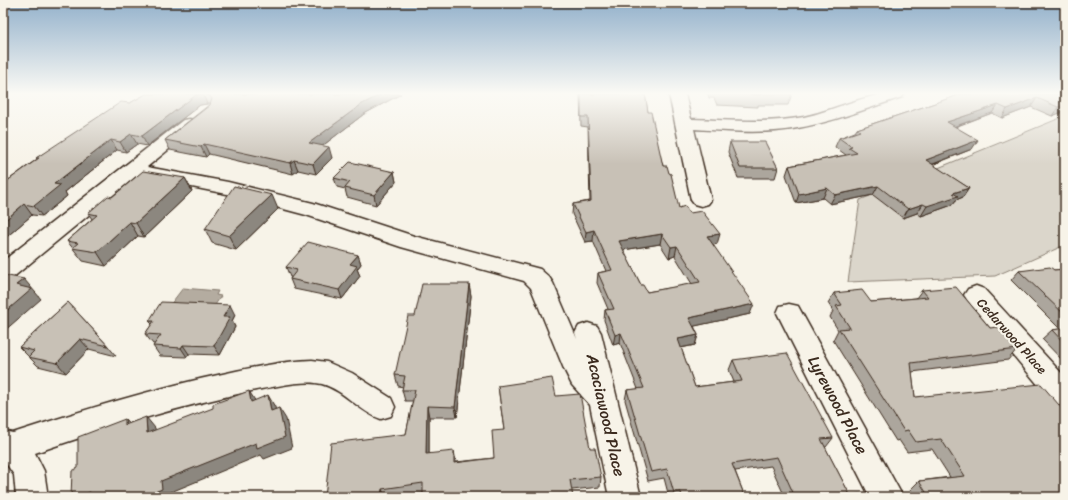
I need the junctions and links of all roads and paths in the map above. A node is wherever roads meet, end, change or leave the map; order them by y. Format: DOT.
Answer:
graph roads {
  1 [pos="198,117"];
  2 [pos="682,117"];
  3 [pos="822,117"];
  4 [pos="684,124"];
  5 [pos="132,170"];
  6 [pos="701,200"];
  7 [pos="3,273"];
  8 [pos="976,295"];
  9 [pos="789,313"];
  10 [pos="588,333"];
  11 [pos="1065,396"];
  12 [pos="603,400"];
  13 [pos="381,407"];
  14 [pos="8,446"];
  15 [pos="32,497"];
  16 [pos="625,497"];
  17 [pos="887,497"];
  1 -- 5 [label="street"];
  2 -- 4 [label="street"];
  3 -- 4 [label="street"];
  4 -- 6 [label="street"];
  5 -- 7 [label="street"];
  5 -- 12 [label="street"];
  8 -- 11 [label="street, Cedarwood Place"];
  9 -- 17 [label="street, Lyrewood Place"];
  10 -- 12 [label="street, Acaciawood Place"];
  12 -- 16 [label="street, Acaciawood Place"];
  13 -- 14 [label="street"];
  14 -- 15 [label="street"];
}
